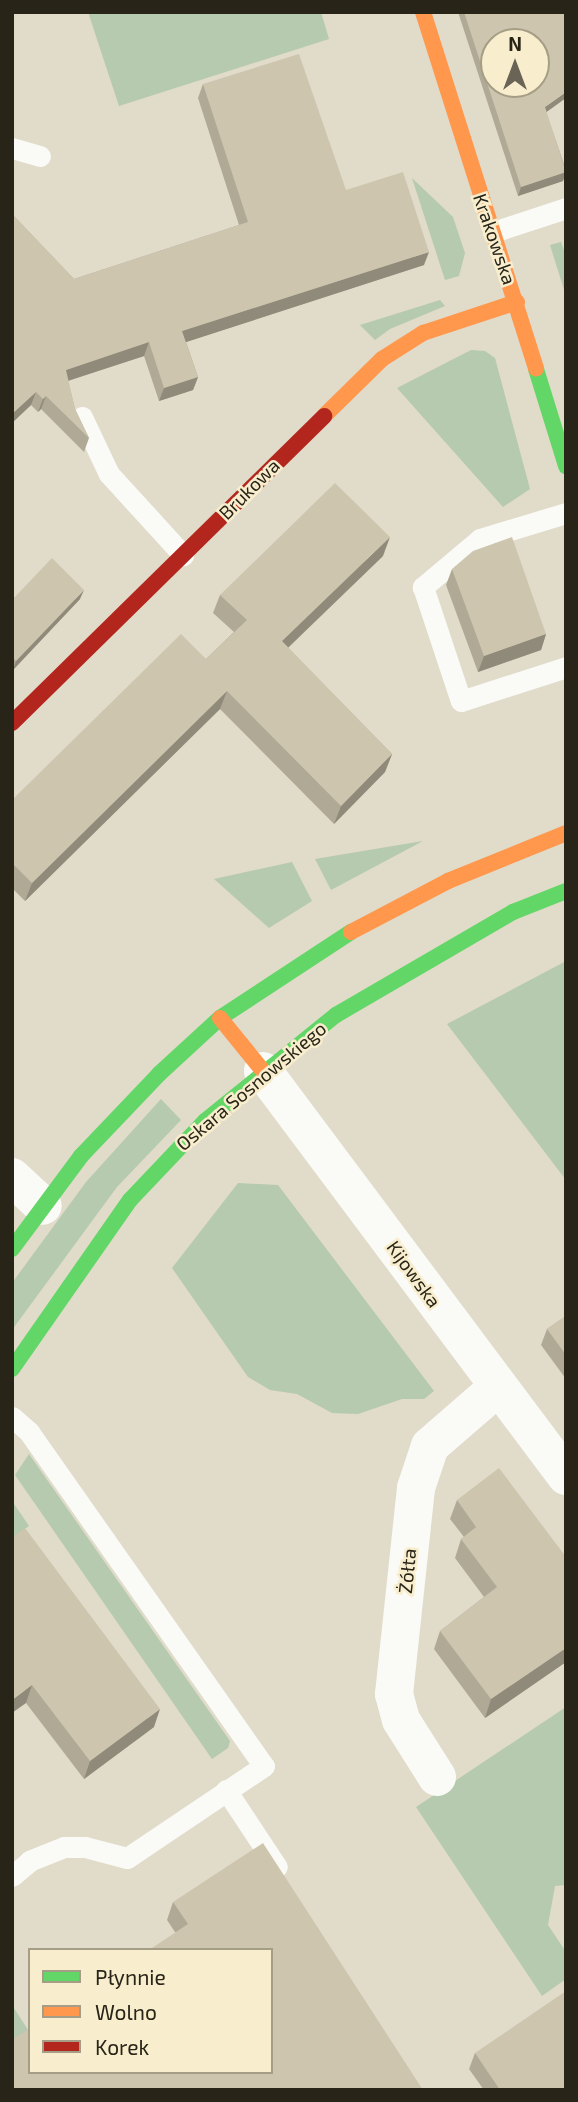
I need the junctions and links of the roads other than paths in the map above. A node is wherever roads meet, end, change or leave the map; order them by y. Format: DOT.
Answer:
graph roads {
  1 [pos="423,12"];
  2 [pos="12,148"];
  3 [pos="40,156"];
  4 [pos="566,208"];
  5 [pos="492,232"];
  6 [pos="517,302"];
  7 [pos="82,417"];
  8 [pos="566,466"];
  9 [pos="566,513"];
  10 [pos="183,555"];
  11 [pos="566,667"];
  12 [pos="18,707"];
  13 [pos="566,832"];
  14 [pos="566,891"];
  15 [pos="220,1018"];
  16 [pos="263,1071"];
  17 [pos="12,1177"];
  18 [pos="43,1206"];
  19 [pos="12,1249"];
  20 [pos="12,1369"];
  21 [pos="497,1388"];
  22 [pos="12,1417"];
  23 [pos="566,1476"];
  24 [pos="437,1777"];
  25 [pos="226,1790"];
  26 [pos="12,1876"];
  27 [pos="287,1882"];
  1 -- 5 [label="street, Krakowska"];
  2 -- 3 [label="lane"];
  4 -- 5 [label="lane"];
  5 -- 6 [label="street, Krakowska"];
  6 -- 8 [label="street, Krakowska"];
  6 -- 10 [label="street, Brukowa"];
  7 -- 10 [label="lane"];
  9 -- 11 [label="lane"];
  10 -- 12 [label="street, Brukowa"];
  13 -- 15 [label="street"];
  14 -- 16 [label="street, Oskara Sosnowskiego"];
  15 -- 16 [label="street"];
  15 -- 18 [label="street"];
  16 -- 20 [label="street, Oskara Sosnowskiego"];
  16 -- 21 [label="street, Kijowska"];
  17 -- 18 [label="street"];
  18 -- 19 [label="street"];
  21 -- 23 [label="street, Kijowska"];
  21 -- 24 [label="street, Żółta"];
  22 -- 25 [label="lane"];
  25 -- 26 [label="lane"];
  25 -- 27 [label="lane"];
}
